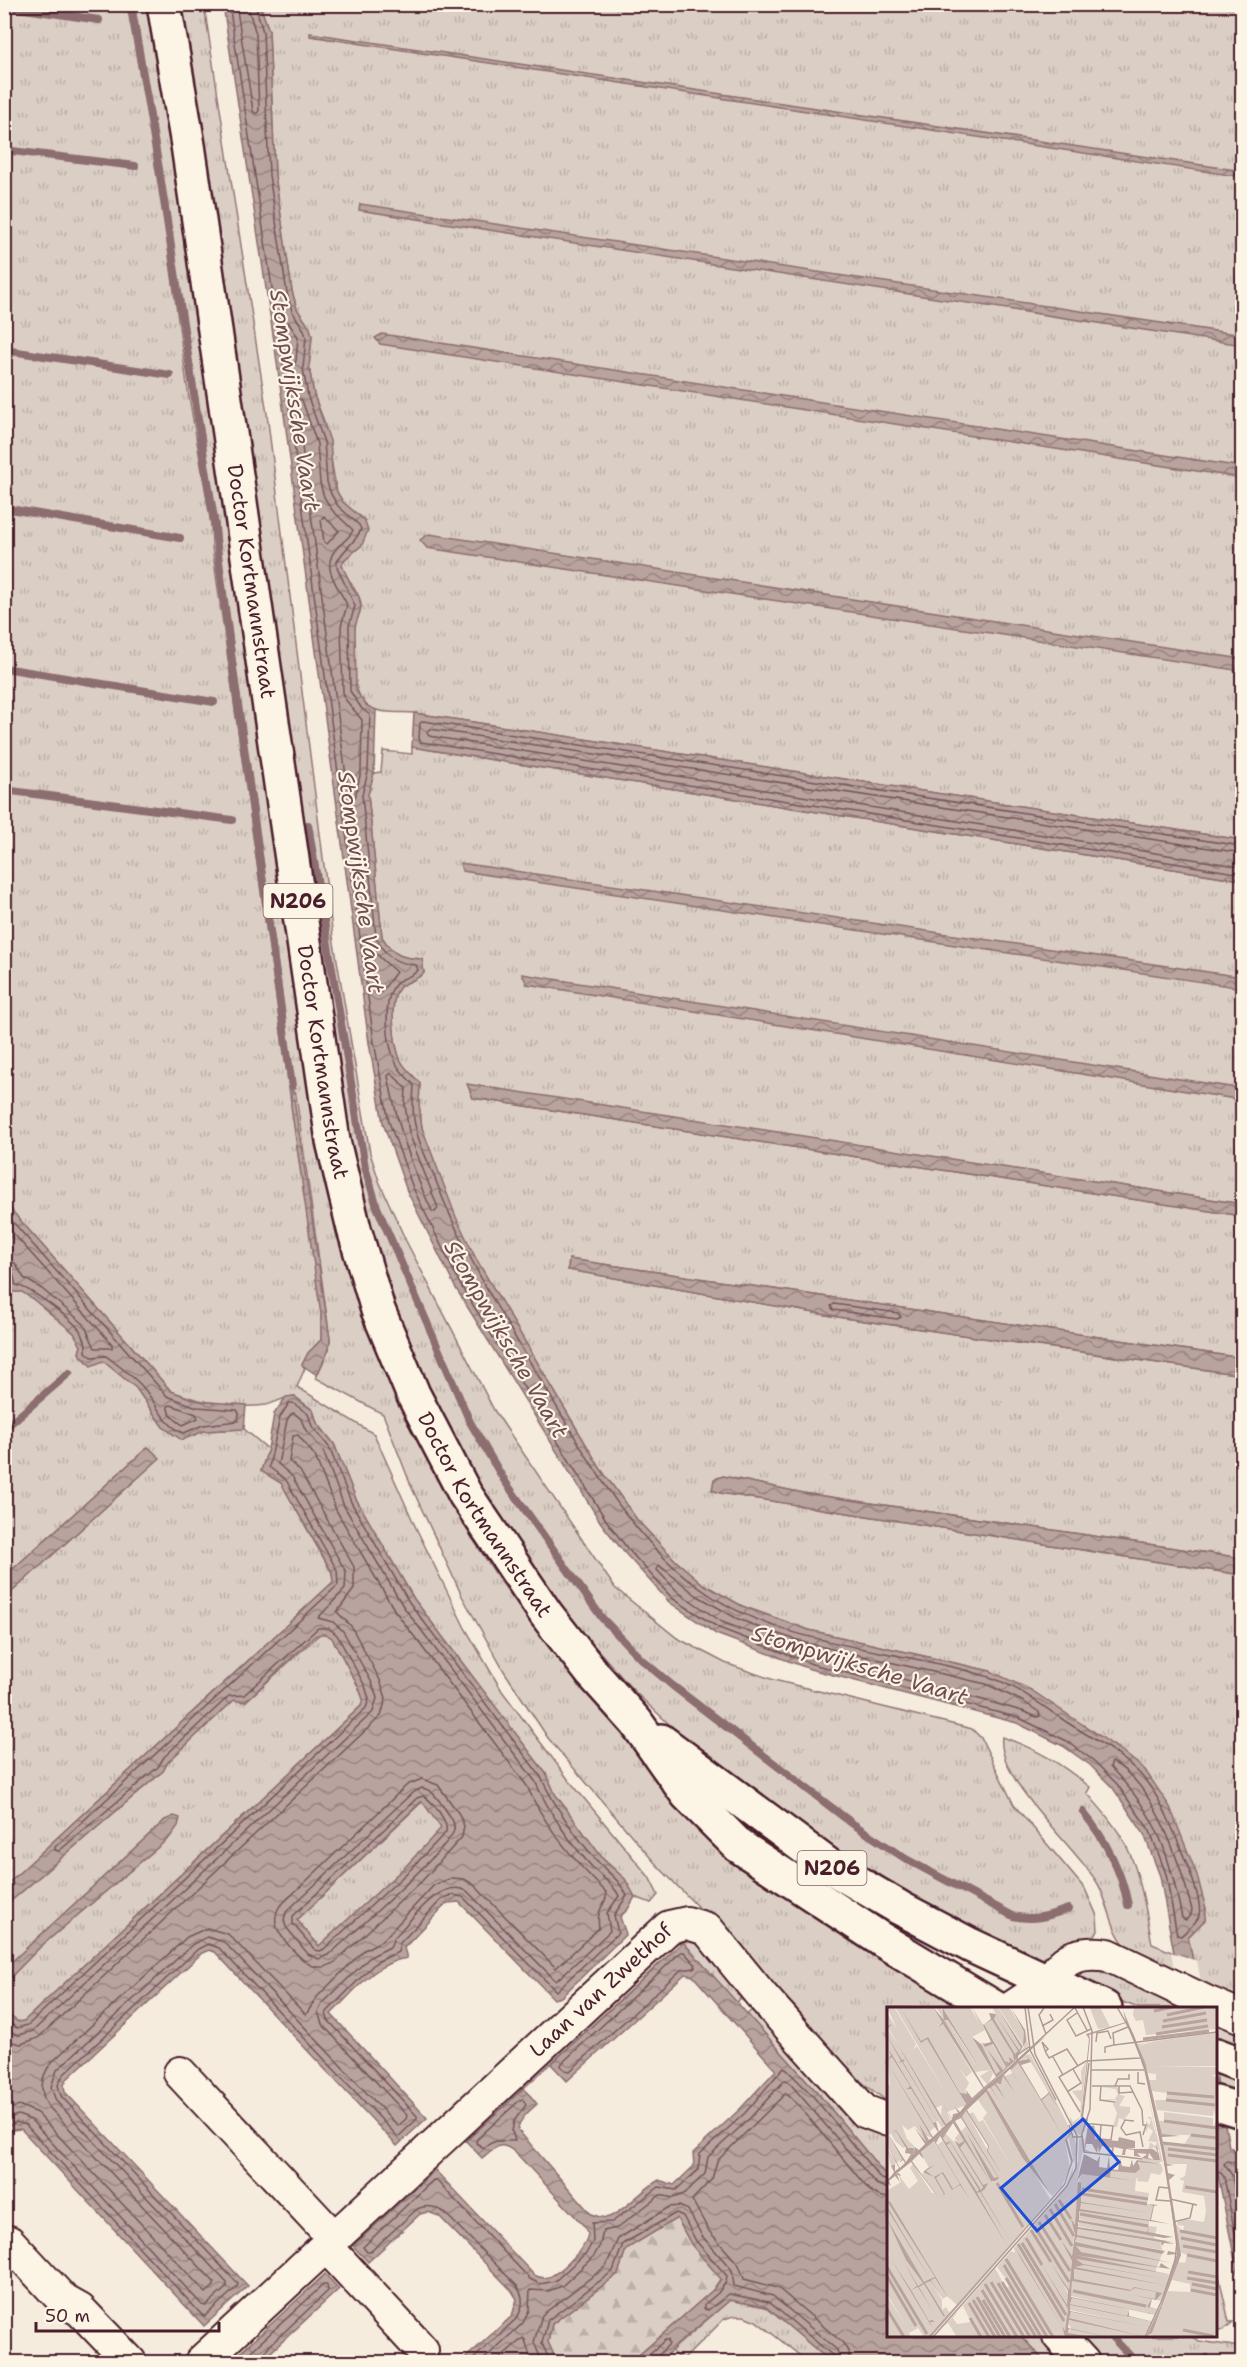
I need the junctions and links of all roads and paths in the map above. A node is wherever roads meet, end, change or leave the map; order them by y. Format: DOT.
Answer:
graph roads {
  1 [pos="164,4"];
  2 [pos="636,1722"];
  3 [pos="1046,1996"];
  4 [pos="992,2007"];
  5 [pos="1014,2007"];
  6 [pos="1100,2007"];
  7 [pos="1242,2017"];
  8 [pos="1217,2056"];
  9 [pos="1242,2065"];
  10 [pos="180,2073"];
  11 [pos="887,2120"];
  12 [pos="9,2242"];
  13 [pos="330,2242"];
  14 [pos="1060,2337"];
  15 [pos="422,2350"];
  16 [pos="130,2362"];
  17 [pos="201,2362"];
  18 [pos="1083,2362"];
  1 -- 2 [label="main road, Doctor Kortmannstraat / N206"];
  2 -- 3 [label="main road, Doctor Kortmannstraat / N206"];
  2 -- 4 [label="main road, Doctor Kortmannstraat / N206"];
  3 -- 5 [label="street"];
  3 -- 6 [label="main road, N206"];
  3 -- 7 [label="street"];
  8 -- 9 [label="main road"];
  10 -- 13 [label="street"];
  11 -- 13 [label="street, Laan van Zwethof"];
  12 -- 16 [label="street"];
  13 -- 15 [label="street"];
  13 -- 17 [label="street, Laan van Zwethof"];
  14 -- 18 [label="street"];
}
